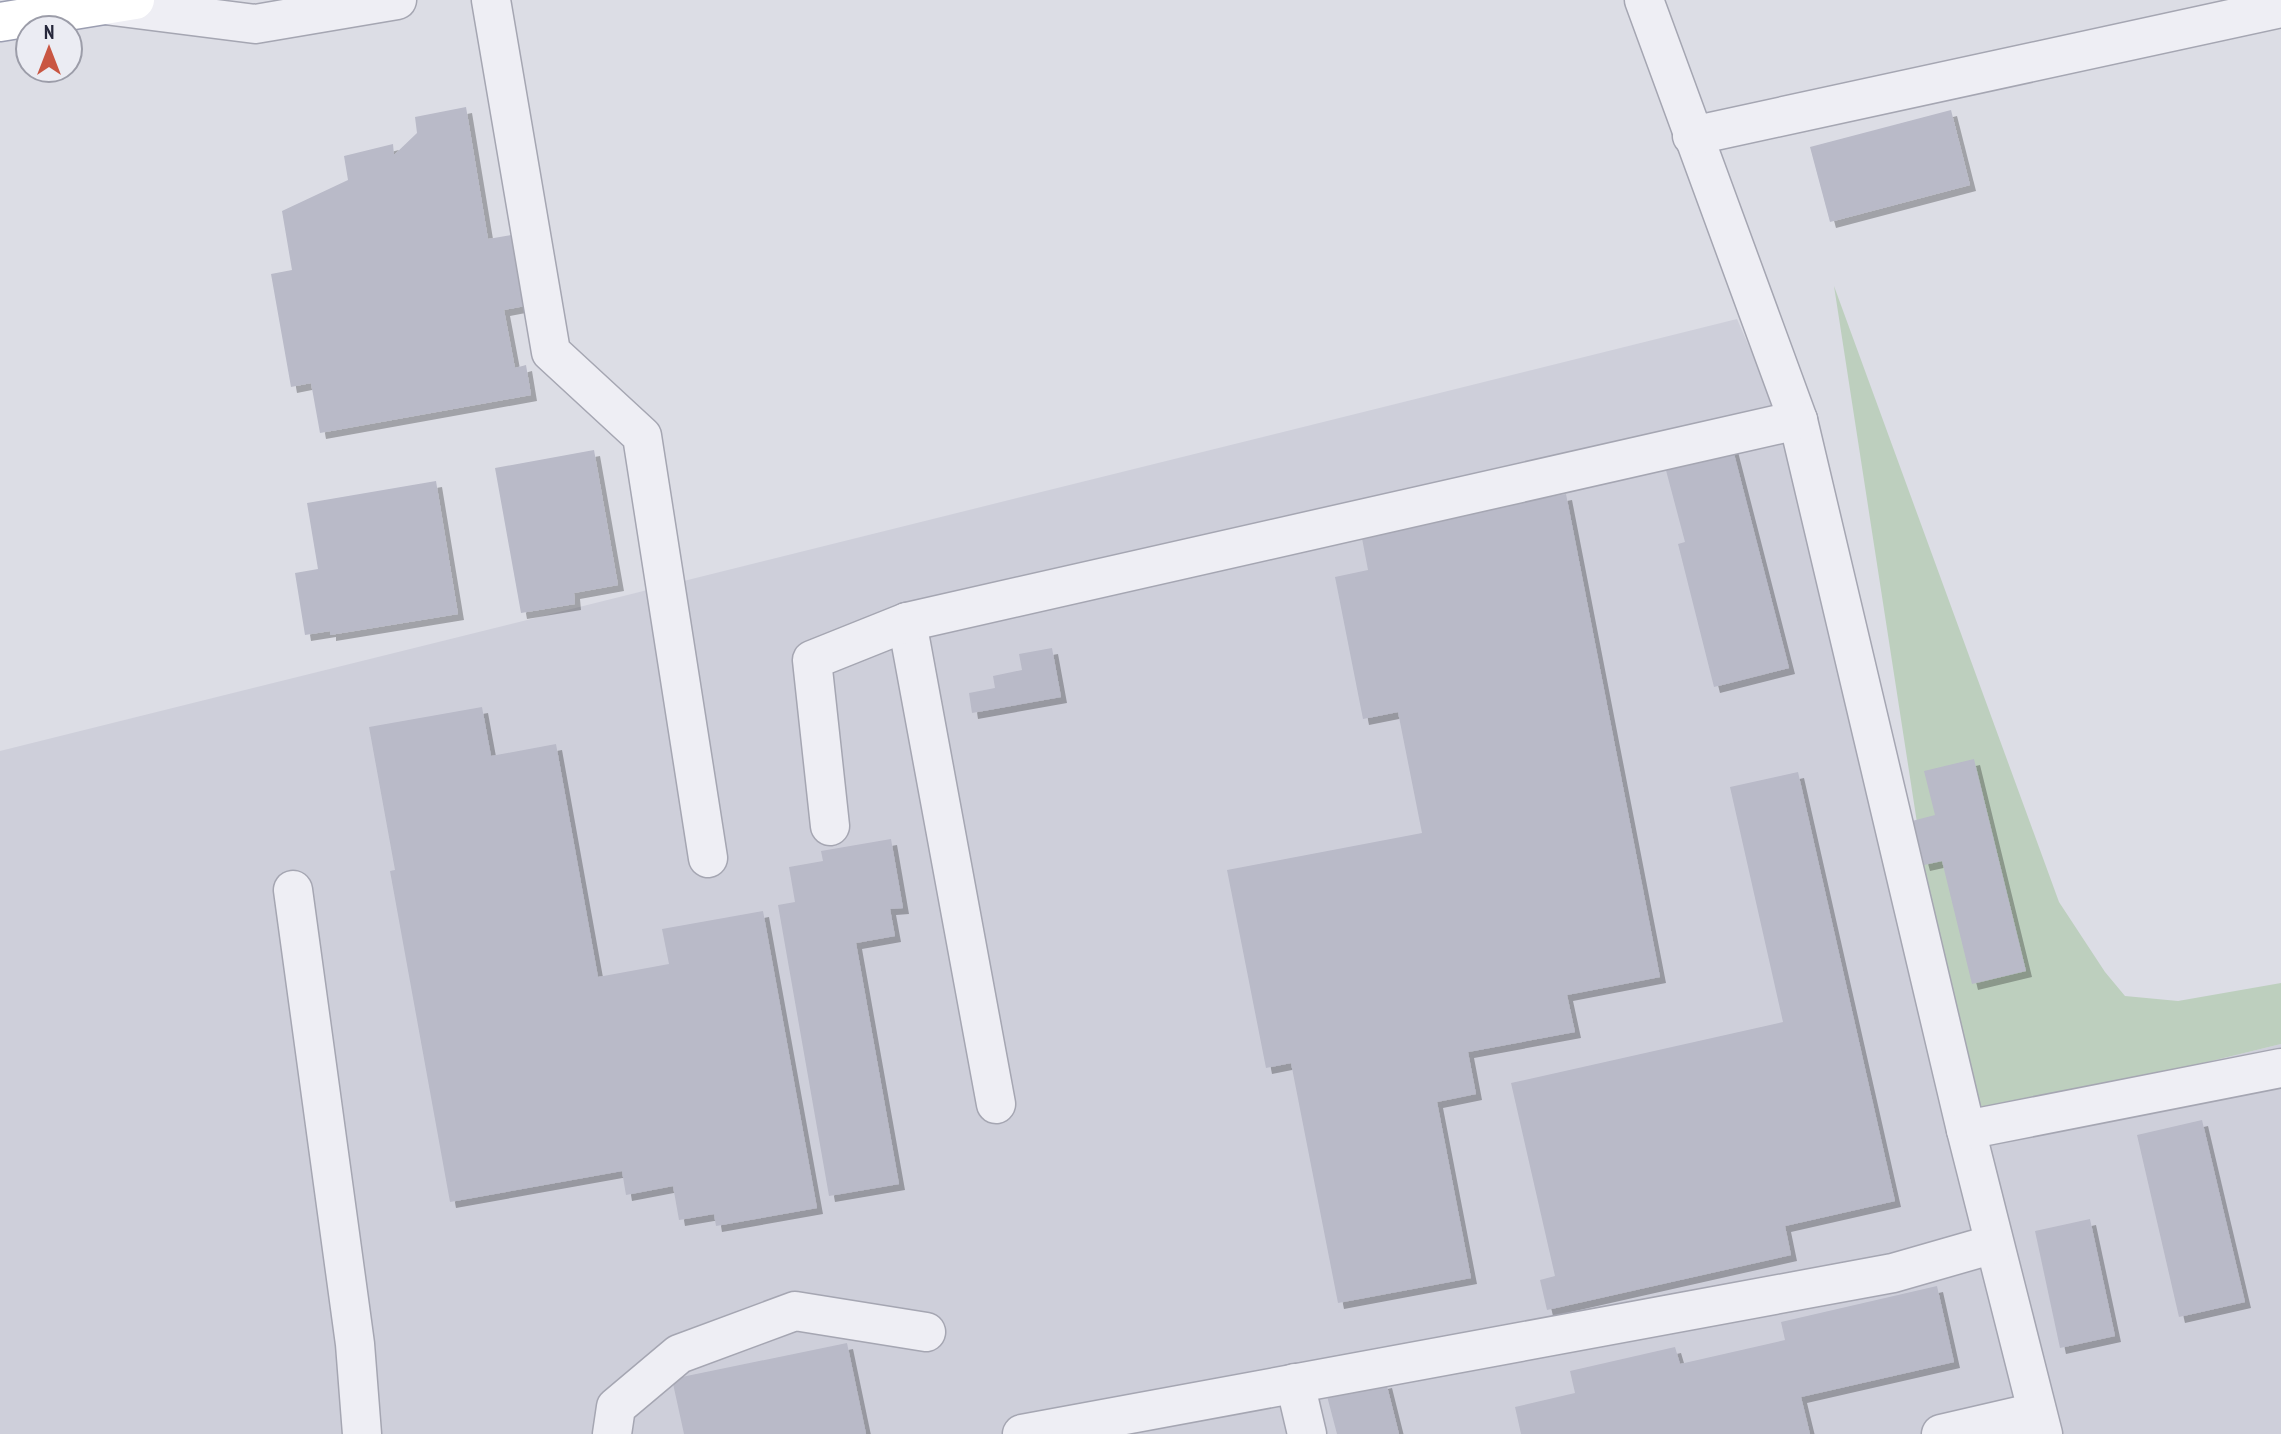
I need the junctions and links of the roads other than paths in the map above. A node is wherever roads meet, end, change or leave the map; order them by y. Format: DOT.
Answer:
graph roads {
  1 [pos="397,0"];
  2 [pos="491,0"];
  3 [pos="1644,0"];
  4 [pos="120,2"];
  5 [pos="2281,8"];
  6 [pos="0,22"];
  7 [pos="1692,136"];
  8 [pos="1798,420"];
  9 [pos="907,622"];
  10 [pos="830,826"];
  11 [pos="708,858"];
  12 [pos="293,890"];
  13 [pos="2281,1068"];
  14 [pos="996,1104"];
  15 [pos="1966,1130"];
  16 [pos="1994,1244"];
  17 [pos="926,1332"];
  18 [pos="1295,1383"];
  19 [pos="2040,1423"];
  20 [pos="362,1434"];
  21 [pos="612,1434"];
  22 [pos="1022,1434"];
  23 [pos="1307,1434"];
  24 [pos="1941,1434"];
  1 -- 4 [label="street"];
  2 -- 11 [label="street"];
  3 -- 7 [label="street"];
  4 -- 6 [label="main road"];
  5 -- 7 [label="street"];
  7 -- 8 [label="street"];
  8 -- 9 [label="street"];
  8 -- 15 [label="street"];
  9 -- 10 [label="street"];
  9 -- 14 [label="street"];
  12 -- 20 [label="street"];
  13 -- 15 [label="street"];
  15 -- 16 [label="street"];
  16 -- 18 [label="street"];
  16 -- 19 [label="street"];
  17 -- 21 [label="street"];
  18 -- 22 [label="street"];
  18 -- 23 [label="street"];
  19 -- 24 [label="street"];
}
